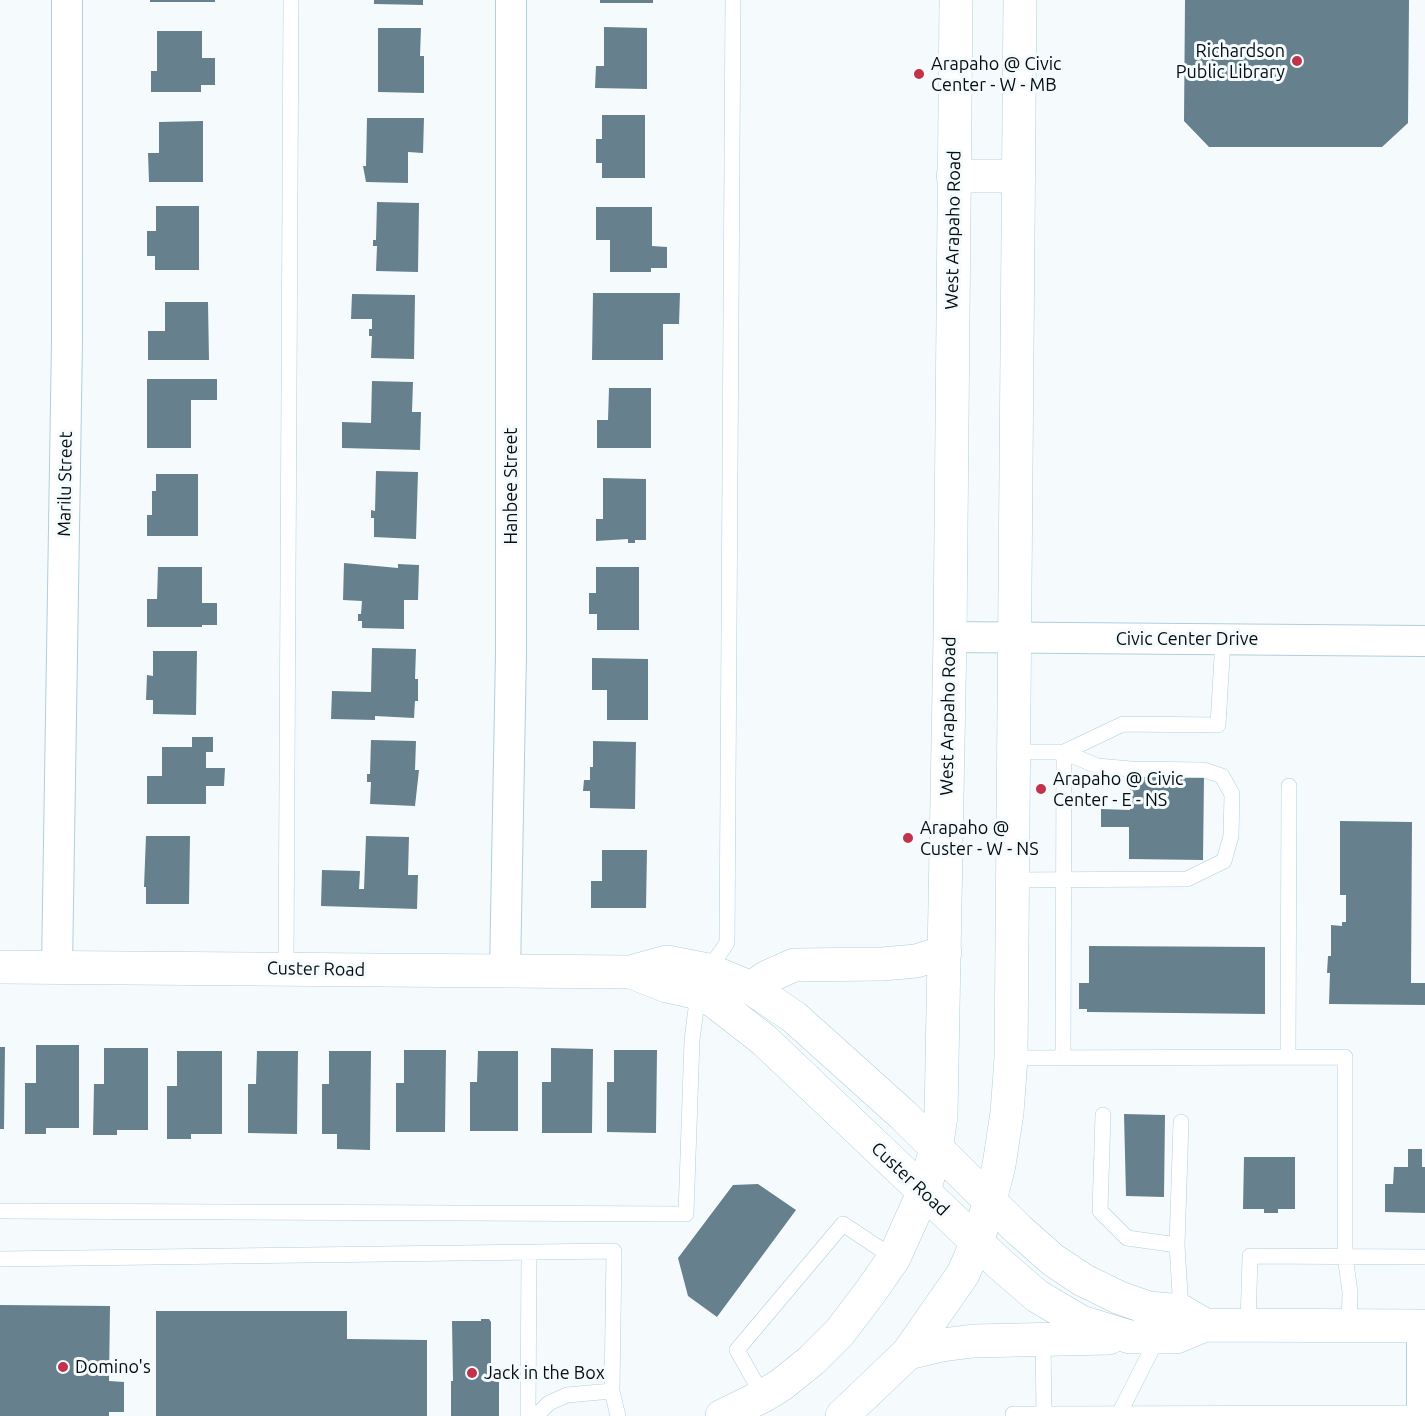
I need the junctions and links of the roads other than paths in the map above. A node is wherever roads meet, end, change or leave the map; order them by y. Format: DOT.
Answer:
graph roads {
  1 [pos="67,0"];
  2 [pos="291,0"];
  3 [pos="511,0"];
  4 [pos="733,0"];
  5 [pos="956,0"];
  6 [pos="1020,0"];
  7 [pos="953,176"];
  8 [pos="1018,176"];
  9 [pos="950,637"];
  10 [pos="1013,638"];
  11 [pos="1223,640"];
  12 [pos="1425,641"];
  13 [pos="1012,752"];
  14 [pos="1064,752"];
  15 [pos="1289,786"];
  16 [pos="1011,880"];
  17 [pos="1063,880"];
  18 [pos="945,952"];
  19 [pos="0,967"];
  20 [pos="57,968"];
  21 [pos="286,969"];
  22 [pos="505,971"];
  23 [pos="703,982"];
  24 [pos="751,988"];
  25 [pos="1288,1057"];
  26 [pos="1011,1058"];
  27 [pos="1063,1058"];
  28 [pos="1103,1115"];
  29 [pos="1181,1122"];
  30 [pos="936,1149"];
  31 [pos="924,1191"];
  32 [pos="990,1201"];
  33 [pos="0,1211"];
  34 [pos="978,1242"];
  35 [pos="1177,1245"];
  36 [pos="529,1253"];
  37 [pos="1345,1256"];
  38 [pos="1425,1257"];
  39 [pos="894,1258"];
  40 [pos="0,1259"];
  41 [pos="1193,1318"];
  42 [pos="1248,1326"];
  43 [pos="1350,1326"];
  44 [pos="1424,1326"];
  45 [pos="1144,1337"];
  46 [pos="1043,1340"];
  47 [pos="908,1353"];
  48 [pos="612,1390"];
  49 [pos="763,1396"];
  50 [pos="1044,1414"];
  51 [pos="1119,1414"];
  52 [pos="1422,1414"];
  53 [pos="528,1416"];
  54 [pos="536,1416"];
  55 [pos="618,1416"];
  56 [pos="722,1416"];
  57 [pos="842,1416"];
  58 [pos="1013,1416"];
  1 -- 20 [label="street, Marilu Street"];
  2 -- 21 [label="lane"];
  3 -- 22 [label="street, Hanbee Street"];
  4 -- 23 [label="lane"];
  5 -- 7 [label="main road, West Arapaho Road"];
  6 -- 8 [label="main road"];
  7 -- 8 [label="main road"];
  7 -- 9 [label="main road, West Arapaho Road"];
  8 -- 10 [label="main road"];
  9 -- 10 [label="street, Civic Center Drive"];
  9 -- 18 [label="main road, West Arapaho Road"];
  10 -- 11 [label="street, Civic Center Drive"];
  10 -- 13 [label="main road"];
  11 -- 12 [label="street, Civic Center Drive"];
  11 -- 14 [label="lane"];
  13 -- 14 [label="lane"];
  13 -- 16 [label="main road"];
  14 -- 17 [label="lane"];
  14 -- 17 [label="lane"];
  15 -- 25 [label="lane"];
  16 -- 17 [label="lane"];
  16 -- 26 [label="main road"];
  17 -- 27 [label="lane"];
  18 -- 24 [label="main road"];
  18 -- 30 [label="main road, West Arapaho Road"];
  19 -- 20 [label="main road, Custer Road"];
  20 -- 21 [label="main road, Custer Road"];
  21 -- 22 [label="main road, Custer Road"];
  22 -- 23 [label="main road, Custer Road"];
  23 -- 24 [label="main road, Custer Road"];
  23 -- 31 [label="main road, Custer Road"];
  23 -- 33 [label="lane"];
  24 -- 30 [label="main road, Custer Road"];
  25 -- 27 [label="lane"];
  25 -- 37 [label="lane"];
  26 -- 27 [label="lane"];
  26 -- 32 [label="main road"];
  28 -- 35 [label="lane"];
  29 -- 35 [label="lane"];
  30 -- 31 [label="main road, West Arapaho Road"];
  30 -- 32 [label="main road, Custer Road"];
  31 -- 34 [label="main road, Custer Road"];
  31 -- 39 [label="main road, West Arapaho Road"];
  32 -- 34 [label="main road"];
  32 -- 41 [label="main road, Custer Road"];
  34 -- 45 [label="main road, Custer Road"];
  34 -- 47 [label="main road"];
  35 -- 41 [label="lane"];
  36 -- 40 [label="lane"];
  36 -- 48 [label="lane"];
  36 -- 53 [label="lane"];
  37 -- 38 [label="lane"];
  37 -- 42 [label="lane"];
  37 -- 43 [label="lane"];
  39 -- 49 [label="main road, West Arapaho Road"];
  39 -- 49 [label="lane"];
  41 -- 42 [label="main road, Custer Road"];
  41 -- 45 [label="main road, Custer Road"];
  42 -- 43 [label="main road, Custer Road"];
  43 -- 44 [label="main road, Custer Road"];
  44 -- 52 [label="street"];
  45 -- 46 [label="main road"];
  45 -- 51 [label="lane"];
  46 -- 47 [label="main road"];
  46 -- 50 [label="lane"];
  47 -- 57 [label="main road"];
  48 -- 54 [label="lane"];
  48 -- 55 [label="lane"];
  49 -- 56 [label="main road, West Arapaho Road"];
  50 -- 51 [label="lane"];
  50 -- 58 [label="lane"];
  51 -- 52 [label="lane"];
}
